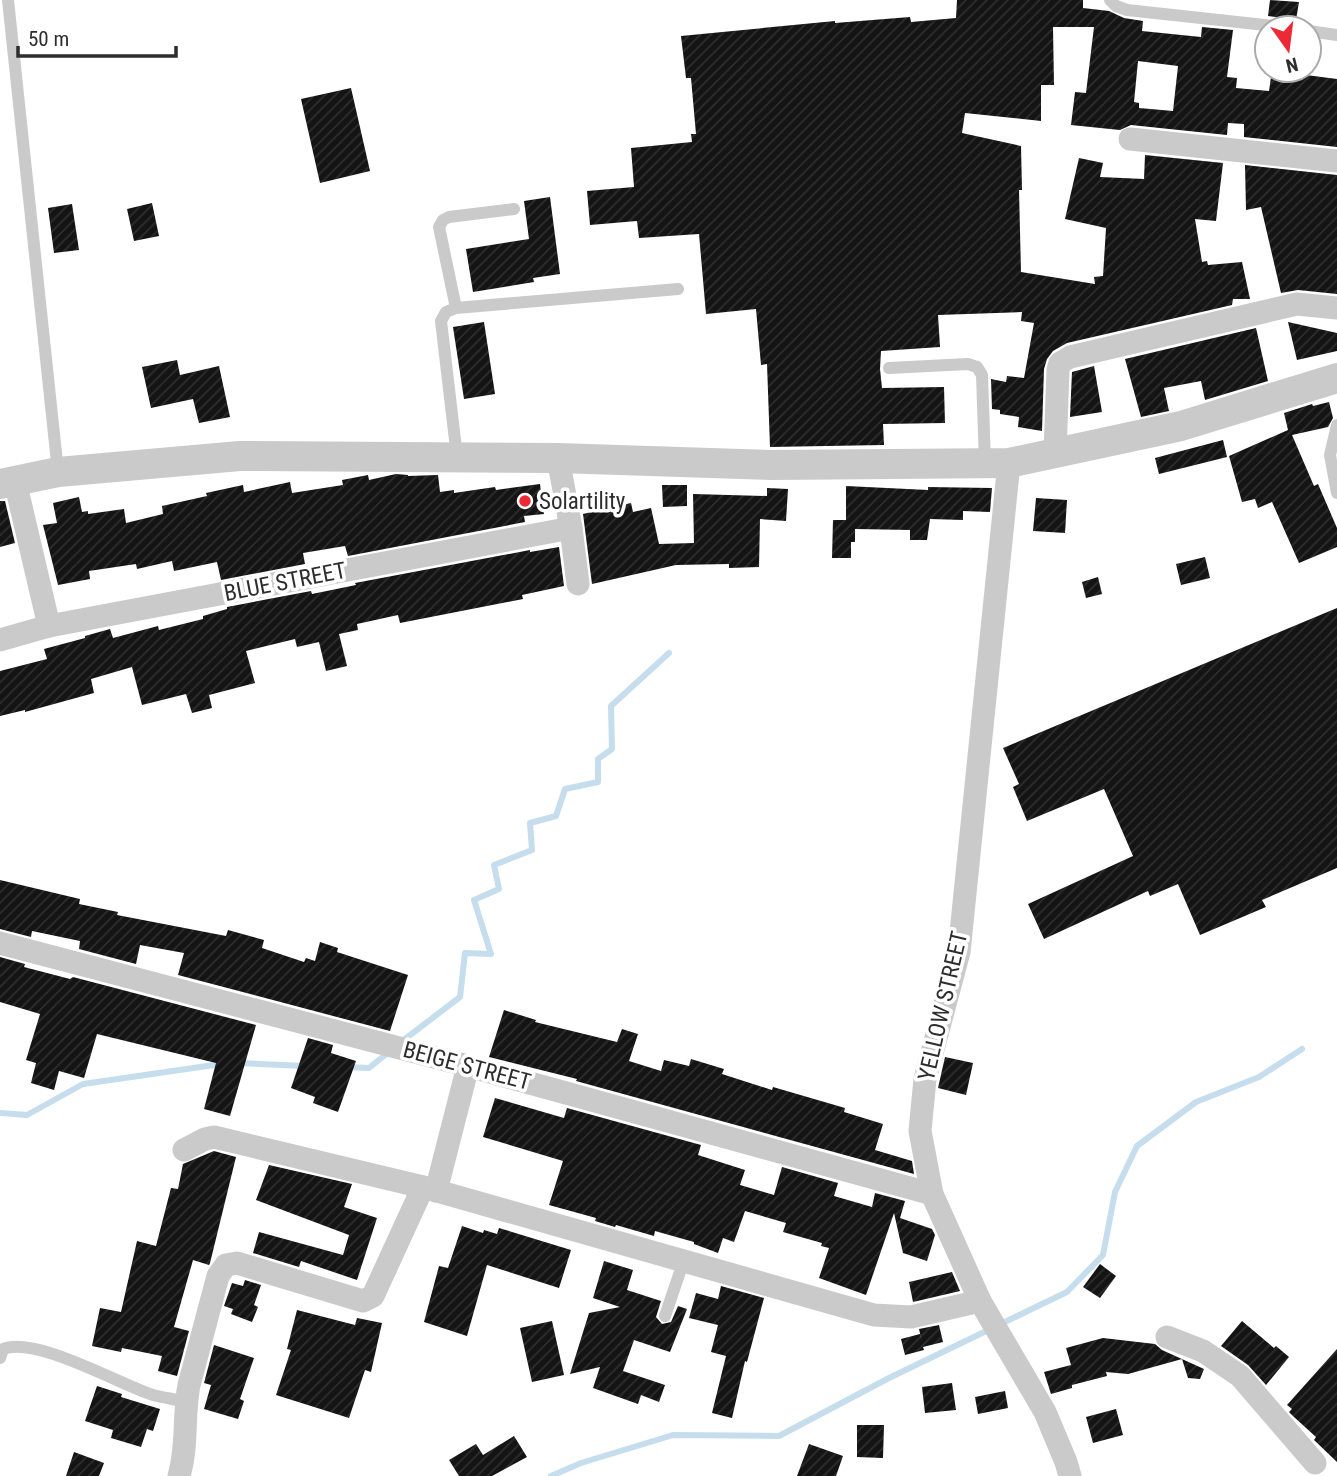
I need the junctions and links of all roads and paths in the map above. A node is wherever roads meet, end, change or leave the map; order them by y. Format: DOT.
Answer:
graph roads {
  1 [pos="8,0"];
  2 [pos="1110,0"];
  3 [pos="1253,24"];
  4 [pos="1130,139"];
  5 [pos="1337,161"];
  6 [pos="514,209"];
  7 [pos="678,289"];
  8 [pos="456,308"];
  9 [pos="1337,308"];
  10 [pos="889,368"];
  11 [pos="1334,376"];
  12 [pos="1337,425"];
  13 [pos="1055,453"];
  14 [pos="457,457"];
  15 [pos="558,458"];
  16 [pos="997,463"];
  17 [pos="58,472"];
  18 [pos="7,483"];
  19 [pos="1337,493"];
  20 [pos="571,528"];
  21 [pos="578,584"];
  22 [pos="49,626"];
  23 [pos="0,640"];
  24 [pos="0,943"];
  25 [pos="468,1066"];
  26 [pos="184,1150"];
  27 [pos="430,1189"];
  28 [pos="932,1194"];
  29 [pos="683,1263"];
  30 [pos="982,1305"];
  31 [pos="666,1316"];
  32 [pos="1167,1337"];
  33 [pos="0,1358"];
  34 [pos="186,1402"];
  35 [pos="1318,1472"];
  36 [pos="179,1476"];
  37 [pos="1070,1476"];
  1 -- 17 [label="lane"];
  2 -- 3 [label="lane"];
  4 -- 5 [label="street"];
  6 -- 8 [label="lane"];
  7 -- 8 [label="lane"];
  8 -- 14 [label="lane"];
  9 -- 13 [label="street"];
  10 -- 16 [label="lane"];
  11 -- 13 [label="street"];
  12 -- 19 [label="lane"];
  13 -- 16 [label="street"];
  14 -- 15 [label="street"];
  14 -- 17 [label="street"];
  15 -- 16 [label="street"];
  15 -- 20 [label="street"];
  16 -- 28 [label="street, YELLOW STREET"];
  17 -- 18 [label="street"];
  18 -- 22 [label="street"];
  20 -- 21 [label="street"];
  20 -- 22 [label="street, BLUE STREET"];
  22 -- 23 [label="street, BLUE STREET"];
  24 -- 25 [label="street, BEIGE STREET"];
  25 -- 27 [label="street"];
  25 -- 28 [label="street, BEIGE STREET"];
  26 -- 27 [label="street"];
  27 -- 29 [label="street"];
  27 -- 34 [label="street"];
  28 -- 30 [label="street, YELLOW STREET"];
  29 -- 30 [label="street"];
  29 -- 31 [label="lane"];
  30 -- 37 [label="street, YELLOW STREET"];
  32 -- 35 [label="street"];
  33 -- 34 [label="lane"];
  34 -- 36 [label="street"];
}
